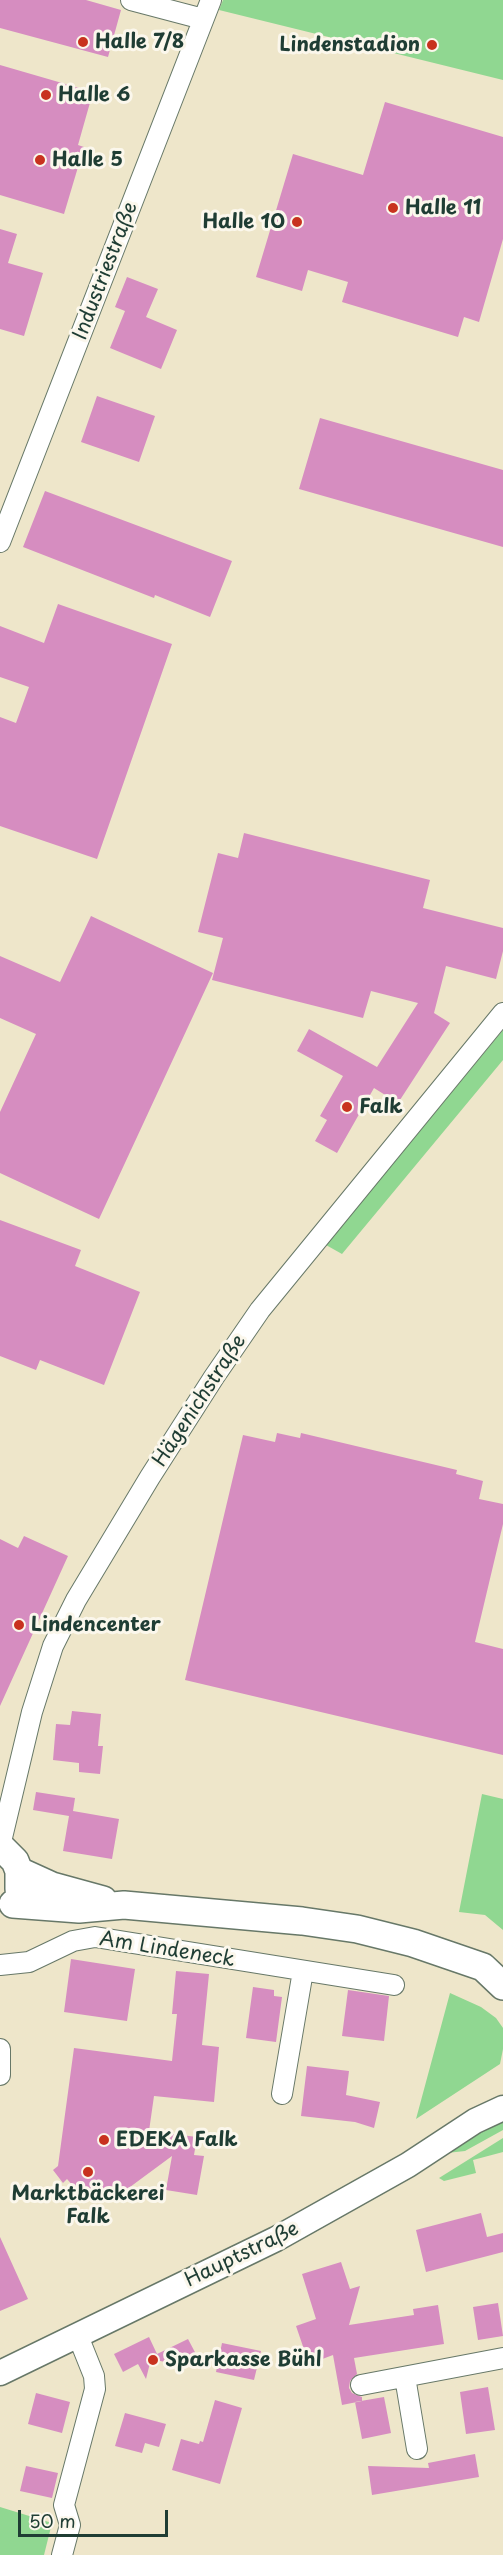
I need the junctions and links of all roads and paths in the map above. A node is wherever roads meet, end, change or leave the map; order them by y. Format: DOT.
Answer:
graph roads {
  1 [pos="130,0"];
  2 [pos="211,0"];
  3 [pos="203,19"];
  4 [pos="0,542"];
  5 [pos="503,1013"];
  6 [pos="0,1846"];
  7 [pos="19,1871"];
  8 [pos="124,1905"];
  9 [pos="7,1910"];
  10 [pos="0,1965"];
  11 [pos="493,1969"];
  12 [pos="303,1971"];
  13 [pos="394,1985"];
  14 [pos="503,1986"];
  15 [pos="0,2049"];
  16 [pos="0,2075"];
  17 [pos="503,2091"];
  18 [pos="282,2094"];
  19 [pos="503,2108"];
  20 [pos="475,2121"];
  21 [pos="78,2336"];
  22 [pos="503,2358"];
  23 [pos="0,2373"];
  24 [pos="405,2377"];
  25 [pos="362,2385"];
  26 [pos="417,2449"];
  27 [pos="62,2555"];
  1 -- 3 [label="street"];
  2 -- 3 [label="street, Industriestraße"];
  3 -- 4 [label="street, Industriestraße"];
  5 -- 6 [label="street, Hägenichstraße"];
  6 -- 7 [label="main road"];
  7 -- 8 [label="main road"];
  7 -- 9 [label="main road"];
  8 -- 9 [label="main road"];
  8 -- 11 [label="main road"];
  10 -- 12 [label="street, Am Lindeneck"];
  11 -- 14 [label="main road"];
  12 -- 13 [label="street, Am Lindeneck"];
  12 -- 18 [label="street"];
  15 -- 16 [label="street"];
  17 -- 20 [label="street, Hauptstraße"];
  19 -- 20 [label="street, Hauptstraße"];
  20 -- 21 [label="street, Hauptstraße"];
  21 -- 23 [label="street, Hauptstraße"];
  21 -- 27 [label="street"];
  22 -- 24 [label="street"];
  24 -- 25 [label="street"];
  24 -- 26 [label="street"];
}
